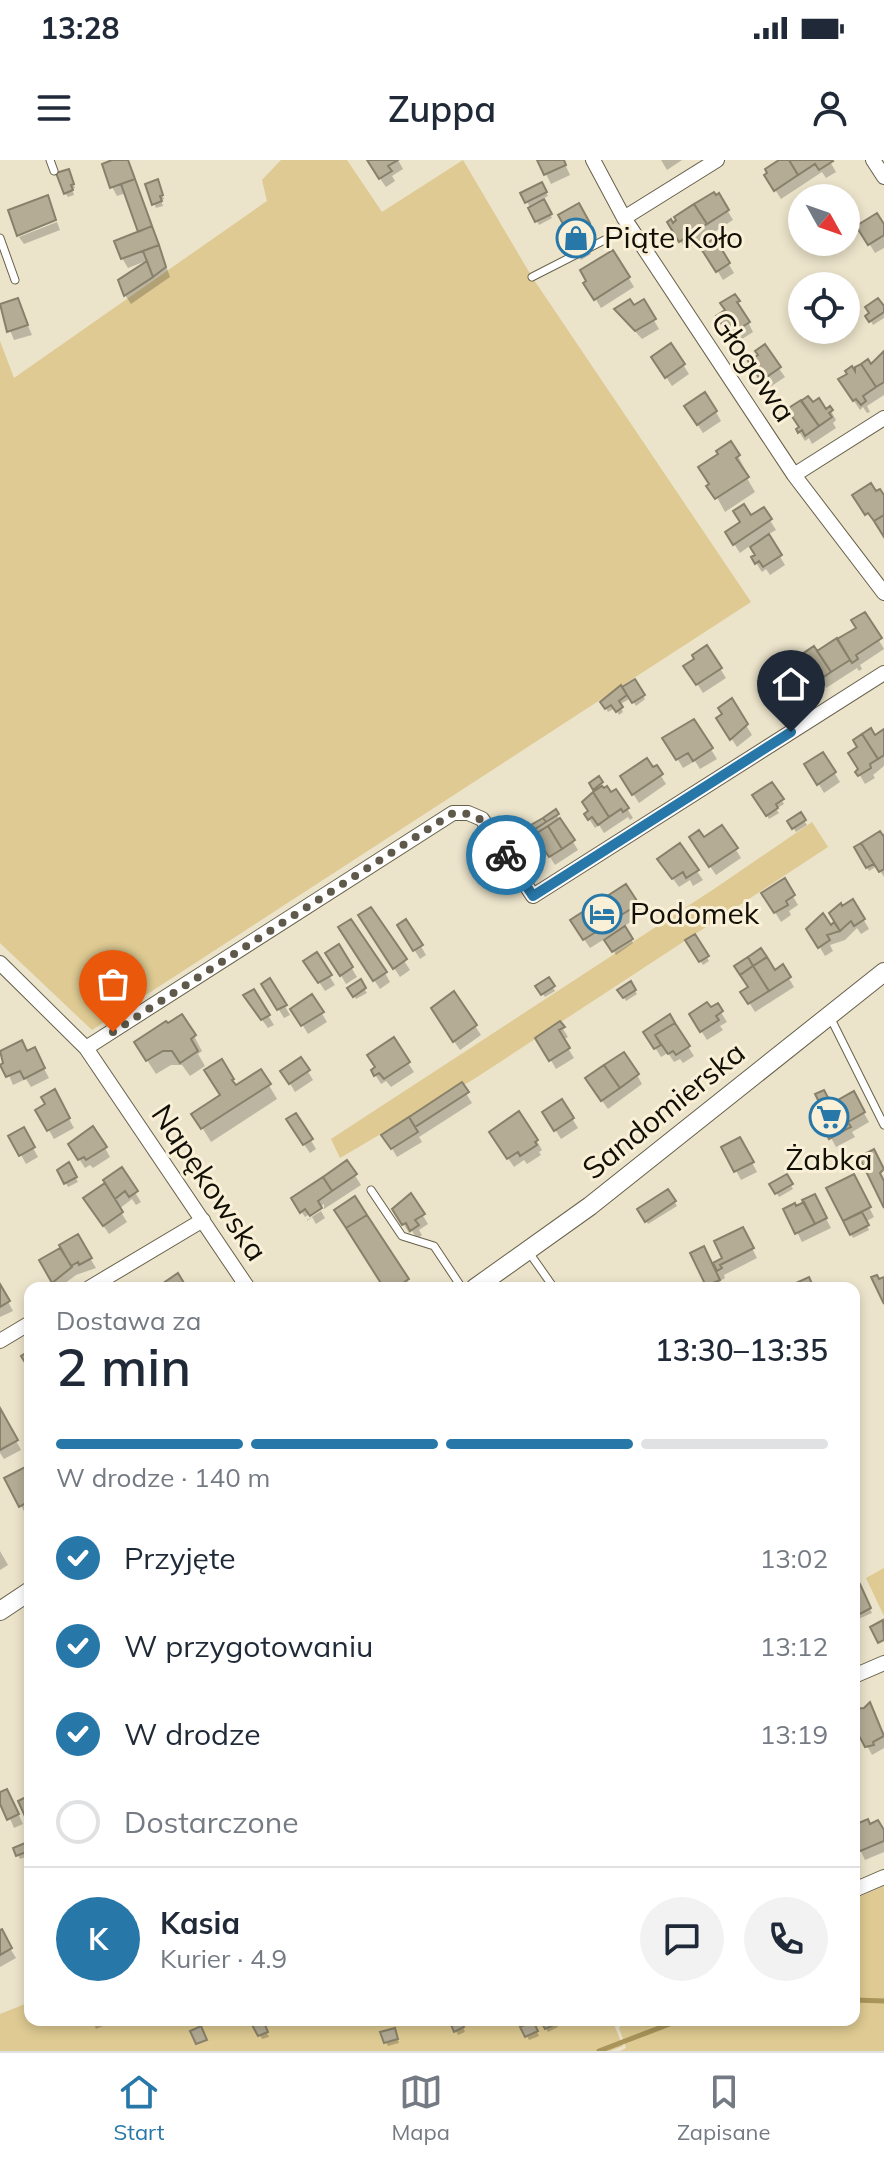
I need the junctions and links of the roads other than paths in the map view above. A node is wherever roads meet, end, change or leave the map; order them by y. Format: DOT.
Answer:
graph roads {
  1 [pos="50,160"];
  2 [pos="593,160"];
  3 [pos="717,160"];
  4 [pos="873,160"];
  5 [pos="54,171"];
  6 [pos="884,177"];
  7 [pos="627,222"];
  8 [pos="0,238"];
  9 [pos="532,277"];
  10 [pos="15,280"];
  11 [pos="884,418"];
  12 [pos="794,475"];
  13 [pos="884,593"];
  14 [pos="884,673"];
  15 [pos="0,963"];
  16 [pos="884,972"];
  17 [pos="829,1015"];
  18 [pos="86,1048"];
  19 [pos="884,1125"];
  20 [pos="371,1190"];
  21 [pos="203,1220"];
  22 [pos="528,1251"];
  23 [pos="99,1282"];
  24 [pos="244,1282"];
  25 [pos="458,1282"];
  26 [pos="484,1282"];
  27 [pos="550,1282"];
  28 [pos="24,1327"];
  29 [pos="0,1341"];
  30 [pos="24,1595"];
  31 [pos="0,1611"];
  32 [pos="884,1663"];
  33 [pos="860,1673"];
  34 [pos="884,1877"];
  35 [pos="860,1887"];
  1 -- 5 [label="lane"];
  2 -- 7 [label="street, Głogowa"];
  3 -- 7 [label="street"];
  4 -- 6 [label="street"];
  7 -- 9 [label="lane"];
  7 -- 12 [label="street, Głogowa"];
  8 -- 10 [label="lane"];
  11 -- 12 [label="street"];
  12 -- 13 [label="street, Głogowa"];
  14 -- 18 [label="street"];
  15 -- 18 [label="street, Napękowska"];
  16 -- 17 [label="street, Sandomierska"];
  17 -- 19 [label="lane"];
  17 -- 22 [label="street, Sandomierska"];
  18 -- 21 [label="street, Napękowska"];
  20 -- 25 [label="lane"];
  21 -- 23 [label="street"];
  21 -- 24 [label="street, Napękowska"];
  22 -- 26 [label="street, Sandomierska"];
  22 -- 27 [label="lane"];
  28 -- 29 [label="street"];
  30 -- 31 [label="street"];
  32 -- 33 [label="street"];
  34 -- 35 [label="street"];
}
